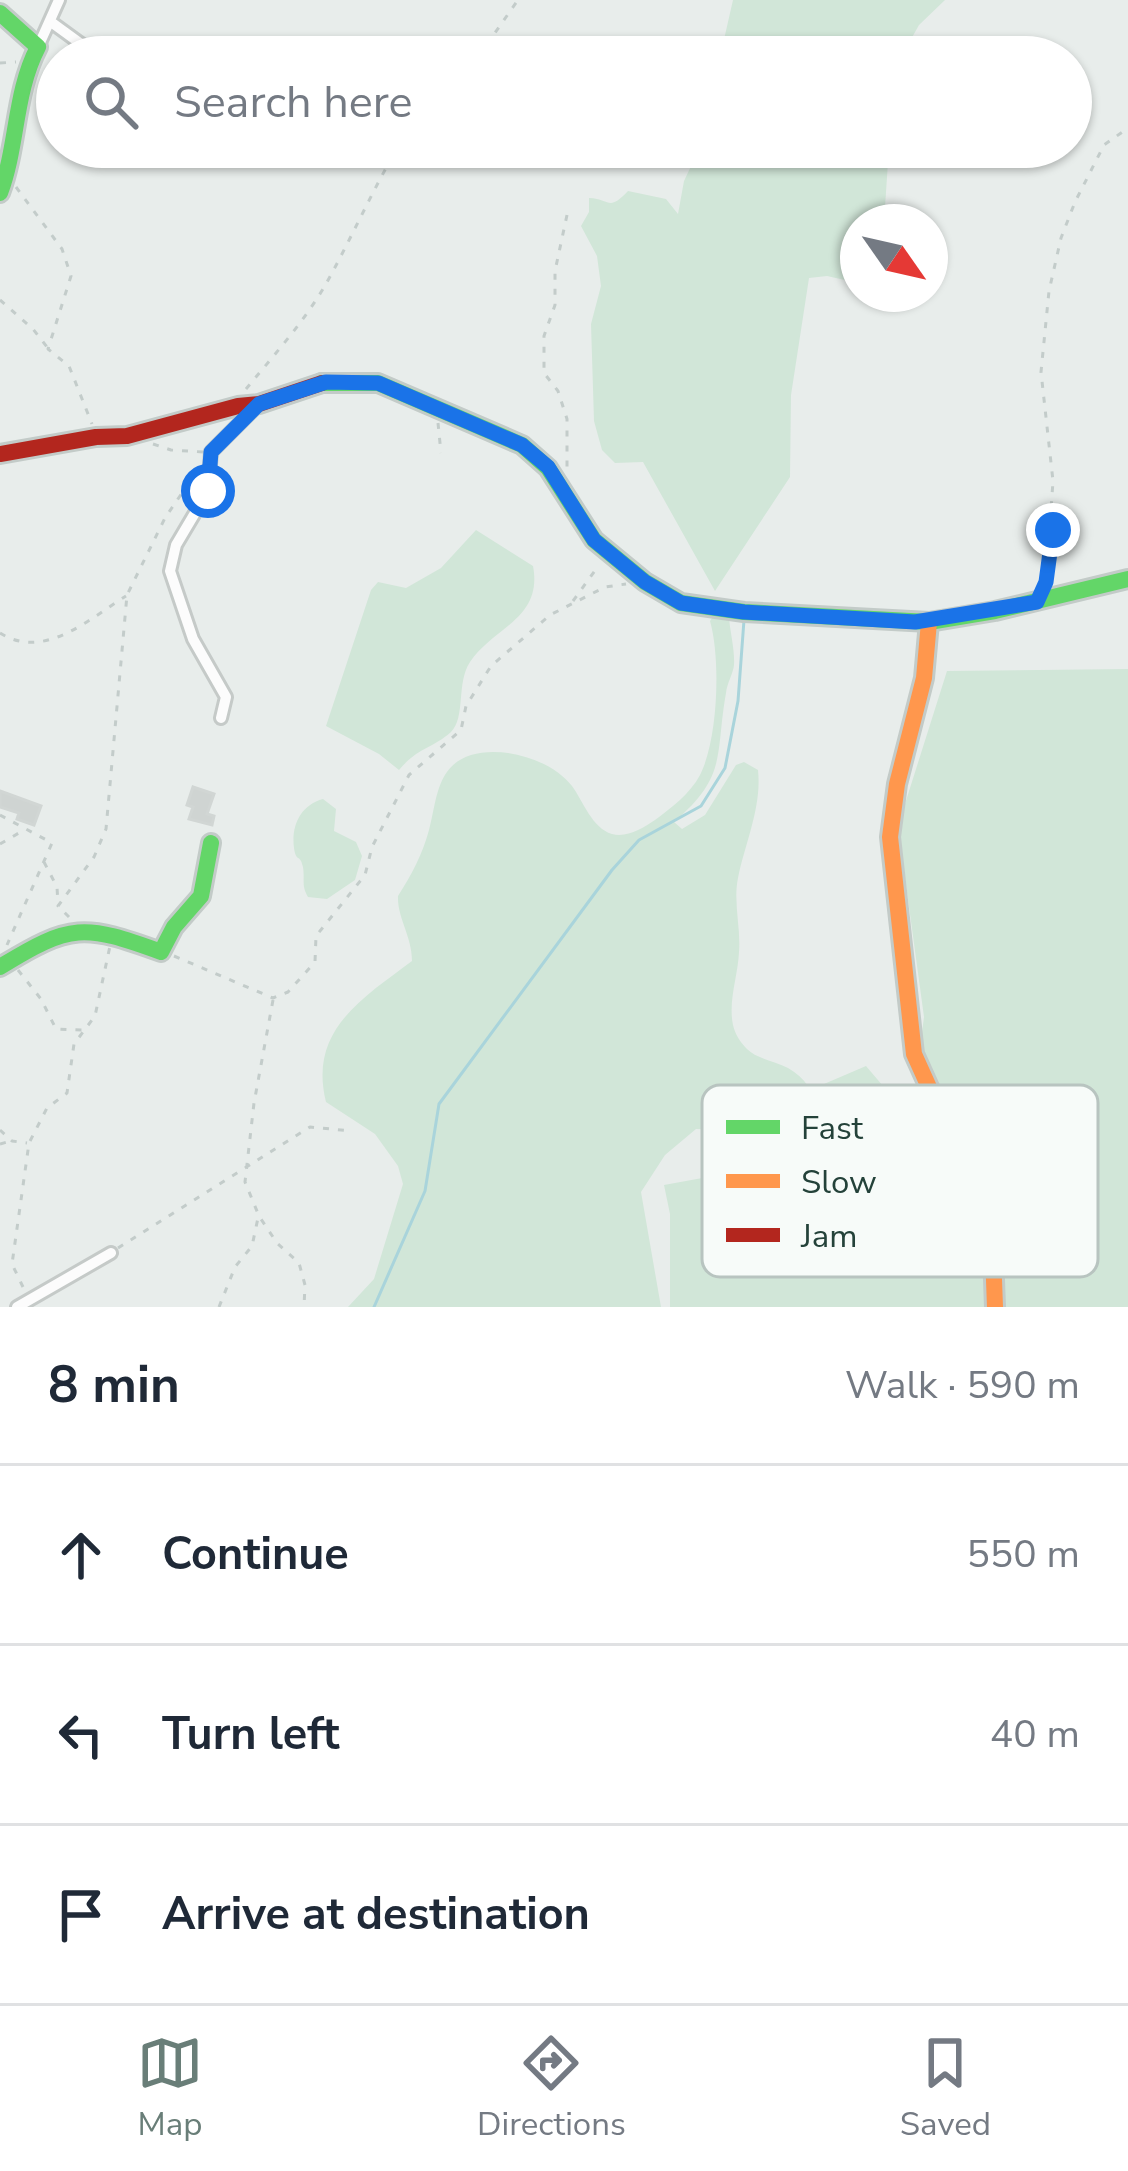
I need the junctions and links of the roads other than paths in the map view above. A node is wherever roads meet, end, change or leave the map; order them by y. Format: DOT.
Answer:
graph roads {
  1 [pos="59,0"];
  2 [pos="0,13"];
  3 [pos="51,22"];
  4 [pos="44,36"];
  5 [pos="70,36"];
  6 [pos="36,45"];
  7 [pos="36,51"];
  8 [pos="3,181"];
  9 [pos="259,404"];
  10 [pos="0,454"];
  11 [pos="1128,579"];
  12 [pos="929,622"];
  13 [pos="221,718"];
  14 [pos="211,843"];
  15 [pos="7,963"];
  16 [pos="928,1085"];
  17 [pos="111,1253"];
  18 [pos="993,1277"];
  19 [pos="17,1307"];
  20 [pos="994,1307"];
  1 -- 3 [label="street"];
  2 -- 6 [label="street"];
  3 -- 4 [label="street"];
  3 -- 5 [label="street"];
  7 -- 8 [label="street"];
  9 -- 10 [label="street"];
  9 -- 12 [label="street"];
  9 -- 13 [label="street"];
  11 -- 12 [label="street"];
  12 -- 16 [label="street"];
  14 -- 15 [label="street"];
  17 -- 19 [label="street"];
  18 -- 20 [label="street"];
}
